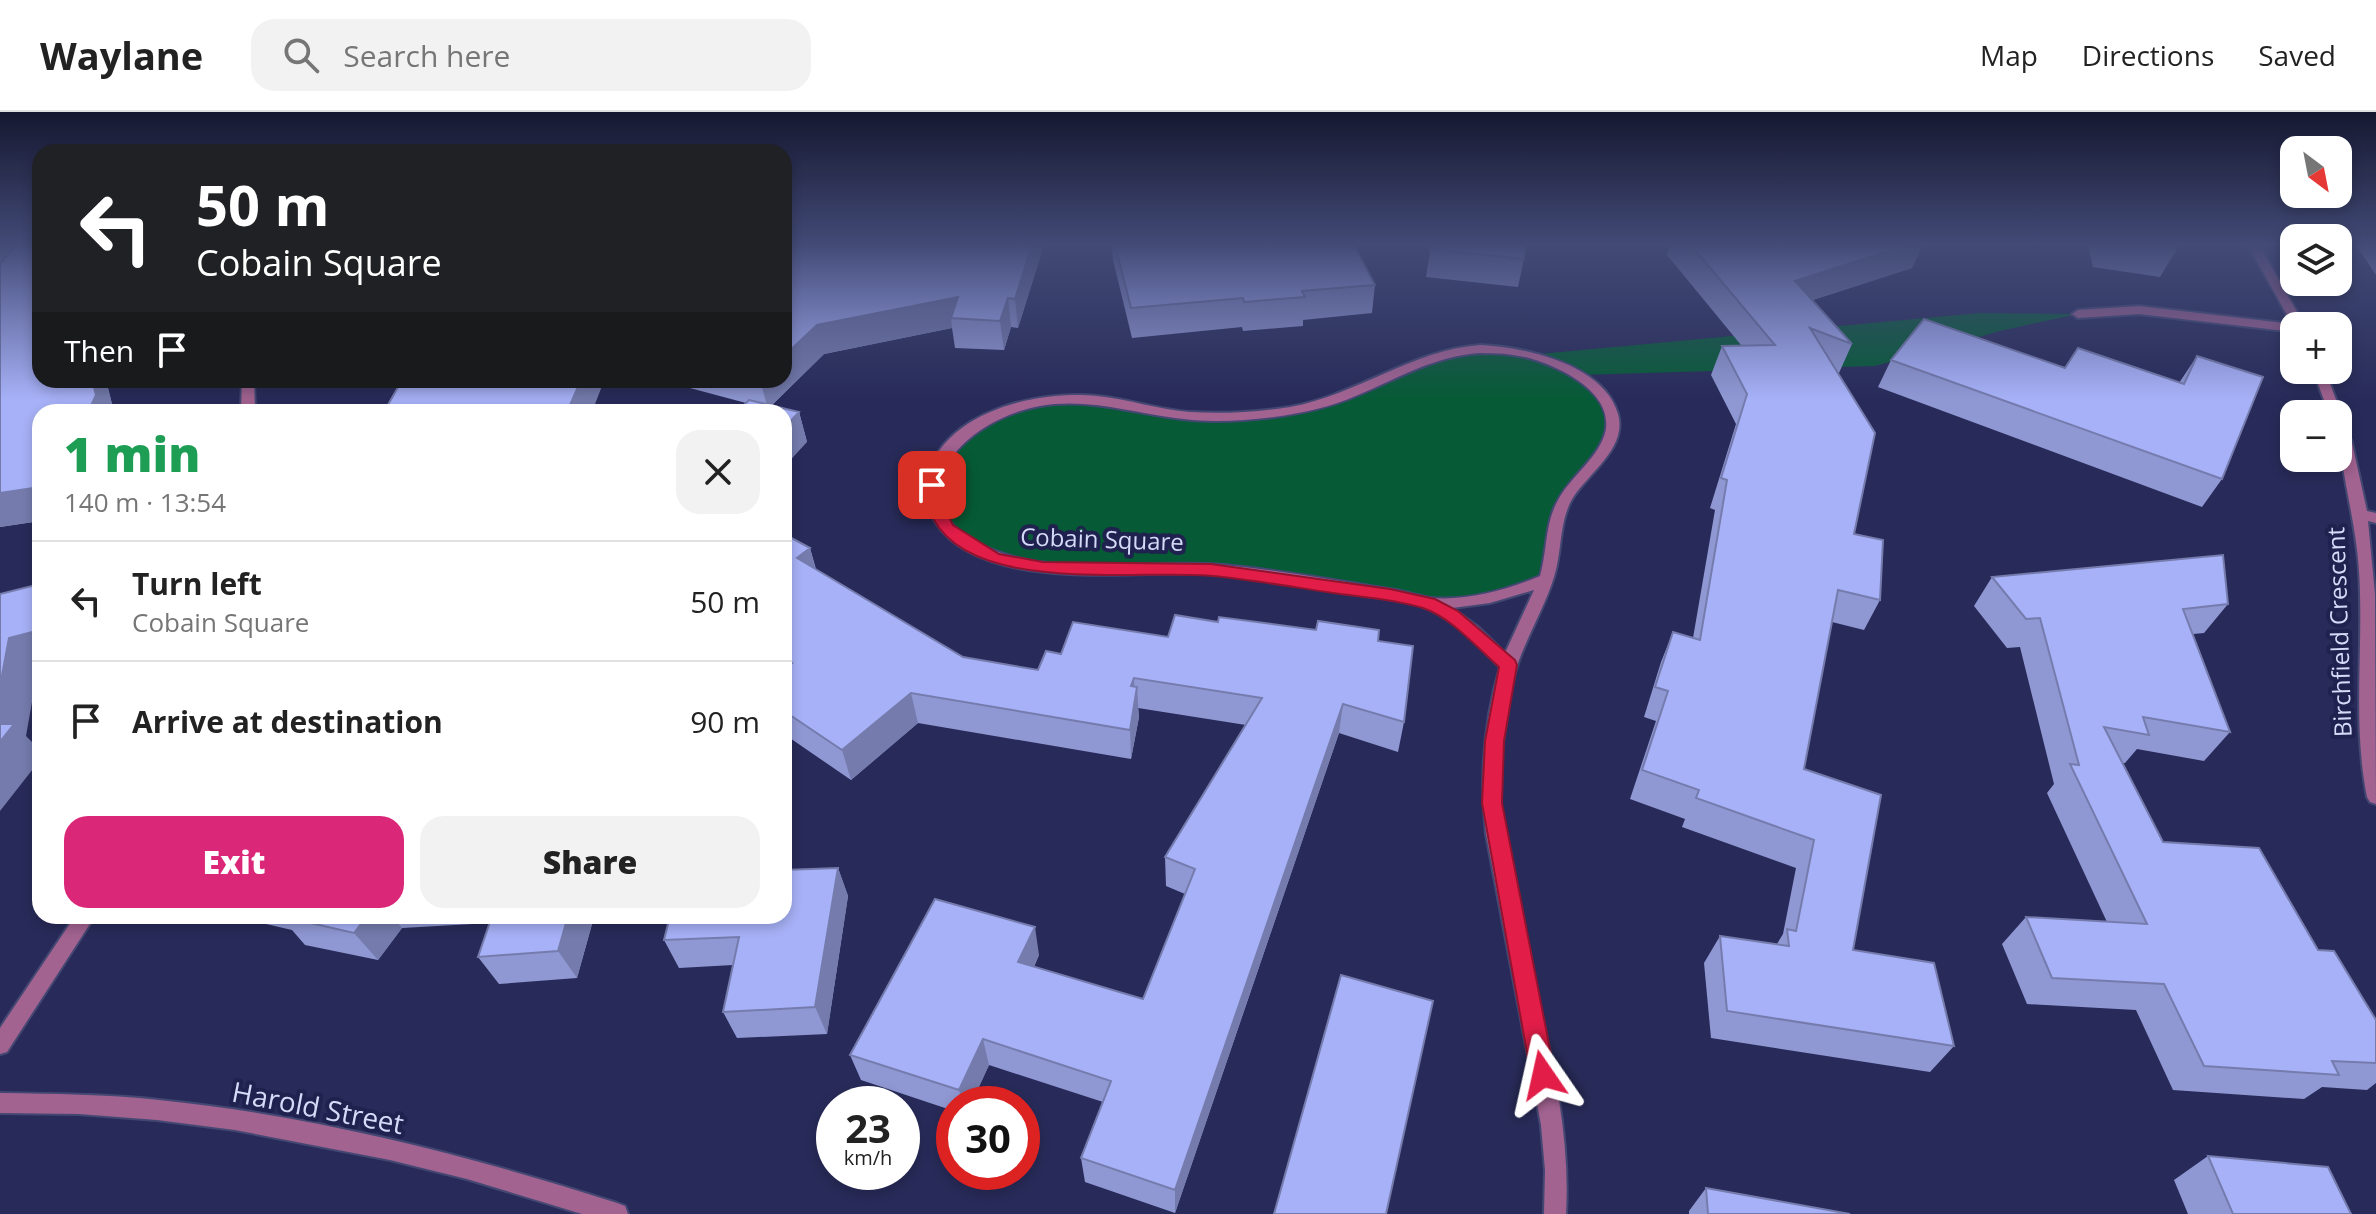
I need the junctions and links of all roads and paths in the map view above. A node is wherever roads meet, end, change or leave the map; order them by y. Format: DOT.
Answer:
graph roads {
  1 [pos="2078,314"];
  2 [pos="2280,325"];
  3 [pos="2350,472"];
  4 [pos="2359,514"];
  5 [pos="2376,518"];
  6 [pos="1546,579"];
  7 [pos="1429,603"];
  8 [pos="1508,665"];
  9 [pos="2376,797"];
  10 [pos="81,924"];
  11 [pos="0,1045"];
  12 [pos="0,1103"];
  13 [pos="617,1214"];
  14 [pos="1555,1214"];
  1 -- 2 [label="street"];
  3 -- 4 [label="street, Birchfield Crescent"];
  4 -- 5 [label="street"];
  4 -- 9 [label="street, Birchfield Crescent"];
  6 -- 7 [label="street, Cobain Square"];
  6 -- 7 [label="street, Cobain Square"];
  6 -- 8 [label="street, Cobain Square"];
  7 -- 8 [label="street, Cobain Square"];
  8 -- 14 [label="street, Cobain Square"];
  10 -- 11 [label="street"];
  12 -- 13 [label="street, Harold Street"];
}
